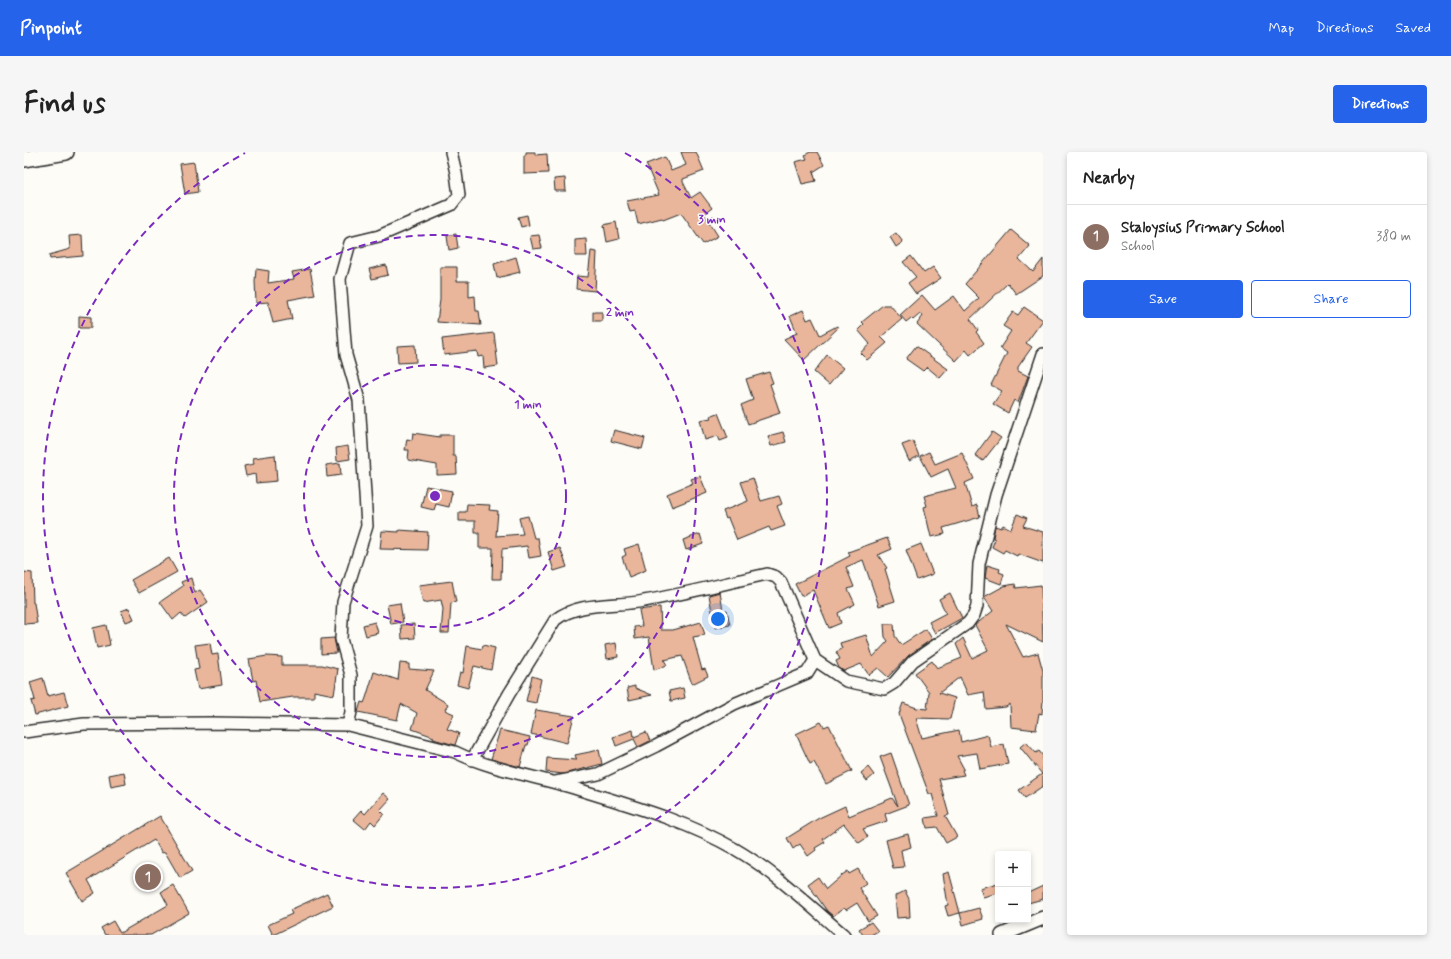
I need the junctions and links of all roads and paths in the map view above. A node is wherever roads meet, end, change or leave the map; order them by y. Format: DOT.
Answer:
graph roads {
  1 [pos="66,152"];
  2 [pos="451,152"];
  3 [pos="24,159"];
  4 [pos="1043,354"];
  5 [pos="815,660"];
  6 [pos="348,725"];
  7 [pos="24,732"];
  8 [pos="472,760"];
  9 [pos="555,782"];
  10 [pos="1043,918"];
  11 [pos="844,935"];
  12 [pos="1002,935"];
  1 -- 3 [label="main road"];
  2 -- 6 [label="street"];
  4 -- 5 [label="street"];
  5 -- 8 [label="street"];
  5 -- 9 [label="street"];
  6 -- 7 [label="street"];
  6 -- 8 [label="street"];
  8 -- 9 [label="street"];
  9 -- 11 [label="street"];
  10 -- 12 [label="street"];
}
